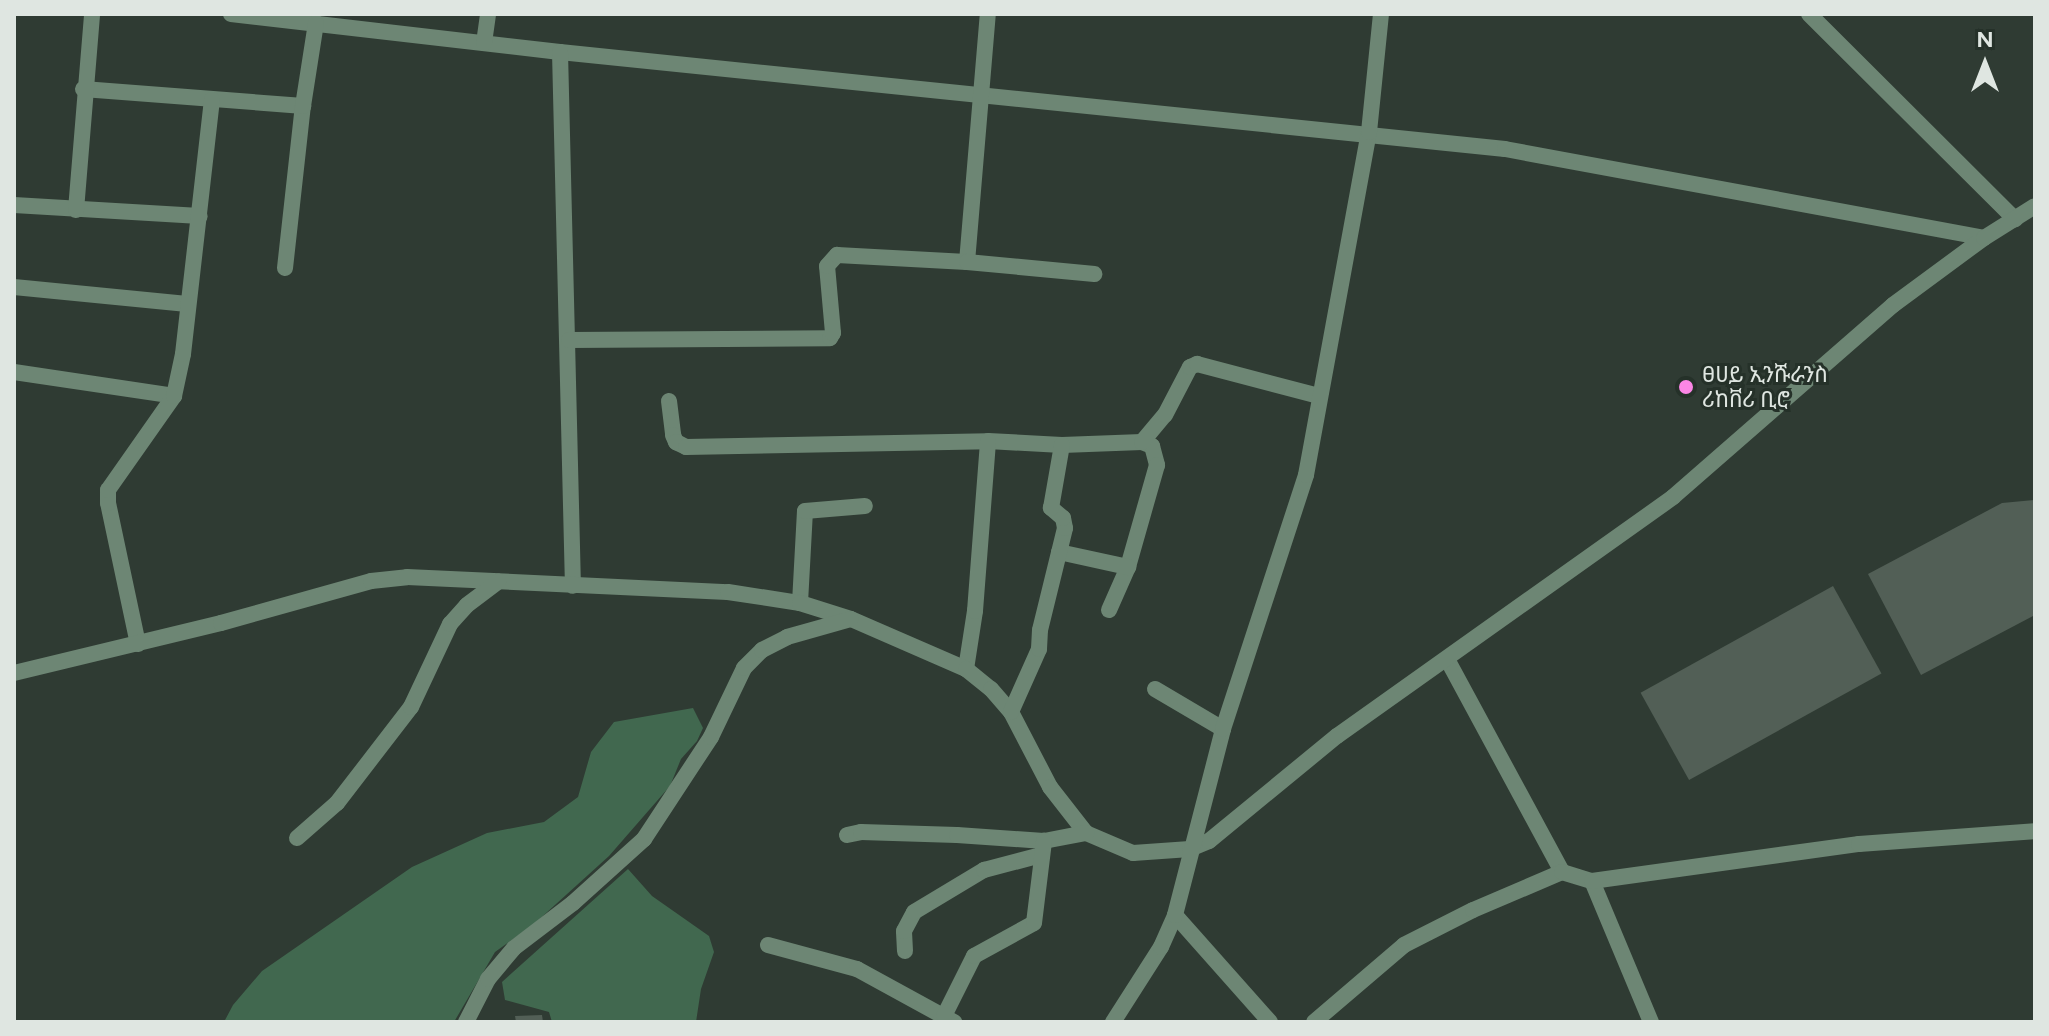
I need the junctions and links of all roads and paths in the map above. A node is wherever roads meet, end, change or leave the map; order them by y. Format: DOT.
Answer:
graph roads {
  1 [pos="92,14"];
  2 [pos="231,14"];
  3 [pos="488,14"];
  4 [pos="988,14"];
  5 [pos="1381,14"];
  6 [pos="1809,14"];
  7 [pos="316,23"];
  8 [pos="484,43"];
  9 [pos="560,52"];
  10 [pos="83,89"];
  11 [pos="981,96"];
  12 [pos="212,100"];
  13 [pos="303,106"];
  14 [pos="1369,132"];
  15 [pos="14,205"];
  16 [pos="2035,206"];
  17 [pos="76,210"];
  18 [pos="200,216"];
  19 [pos="2015,219"];
  20 [pos="1984,238"];
  21 [pos="967,262"];
  22 [pos="285,268"];
  23 [pos="1094,274"];
  24 [pos="14,287"];
  25 [pos="187,304"];
  26 [pos="569,340"];
  27 [pos="14,372"];
  28 [pos="174,396"];
  29 [pos="1319,396"];
  30 [pos="669,401"];
  31 [pos="988,441"];
  32 [pos="1142,442"];
  33 [pos="1062,445"];
  34 [pos="865,506"];
  35 [pos="1059,552"];
  36 [pos="1128,567"];
  37 [pos="498,582"];
  38 [pos="573,586"];
  39 [pos="800,603"];
  40 [pos="1109,610"];
  41 [pos="851,619"];
  42 [pos="138,644"];
  43 [pos="1447,659"];
  44 [pos="966,669"];
  45 [pos="14,673"];
  46 [pos="1155,689"];
  47 [pos="1011,712"];
  48 [pos="1223,729"];
  49 [pos="2035,831"];
  50 [pos="1086,833"];
  51 [pos="847,835"];
  52 [pos="297,838"];
  53 [pos="1043,848"];
  54 [pos="1190,849"];
  55 [pos="1562,872"];
  56 [pos="1592,881"];
  57 [pos="1175,915"];
  58 [pos="768,945"];
  59 [pos="905,951"];
  60 [pos="949,1019"];
  61 [pos="1116,1021"];
  62 [pos="466,1022"];
  63 [pos="1270,1022"];
  64 [pos="1314,1022"];
  65 [pos="1651,1022"];
  1 -- 10 [label="street"];
  2 -- 7 [label="street"];
  3 -- 8 [label="street"];
  4 -- 11 [label="street"];
  5 -- 14 [label="street"];
  6 -- 19 [label="street"];
  7 -- 8 [label="street"];
  7 -- 13 [label="street"];
  8 -- 9 [label="street"];
  9 -- 11 [label="street"];
  9 -- 26 [label="street"];
  10 -- 12 [label="street"];
  10 -- 17 [label="street"];
  11 -- 14 [label="street"];
  11 -- 21 [label="street"];
  12 -- 13 [label="street"];
  12 -- 18 [label="street"];
  13 -- 22 [label="street"];
  14 -- 20 [label="street"];
  14 -- 29 [label="street"];
  15 -- 17 [label="street"];
  16 -- 19 [label="street"];
  17 -- 18 [label="street"];
  18 -- 25 [label="street"];
  19 -- 20 [label="street"];
  20 -- 43 [label="street"];
  21 -- 23 [label="street"];
  21 -- 26 [label="street"];
  24 -- 25 [label="street"];
  25 -- 28 [label="street"];
  26 -- 38 [label="street"];
  27 -- 28 [label="street"];
  28 -- 42 [label="street"];
  29 -- 32 [label="street"];
  29 -- 48 [label="street"];
  30 -- 31 [label="street"];
  31 -- 33 [label="street"];
  31 -- 44 [label="street"];
  32 -- 33 [label="street"];
  32 -- 36 [label="street"];
  33 -- 35 [label="street"];
  34 -- 39 [label="street"];
  35 -- 36 [label="street"];
  35 -- 47 [label="street"];
  36 -- 40 [label="street"];
  37 -- 38 [label="street"];
  37 -- 42 [label="street"];
  37 -- 52 [label="street"];
  38 -- 39 [label="street"];
  39 -- 41 [label="street"];
  41 -- 44 [label="street"];
  41 -- 62 [label="street"];
  42 -- 45 [label="street"];
  43 -- 54 [label="street"];
  43 -- 55 [label="street"];
  44 -- 47 [label="street"];
  46 -- 48 [label="street"];
  47 -- 50 [label="street"];
  48 -- 54 [label="street"];
  49 -- 56 [label="street"];
  50 -- 53 [label="street"];
  50 -- 54 [label="street"];
  51 -- 53 [label="street"];
  53 -- 59 [label="street"];
  53 -- 60 [label="street"];
  54 -- 57 [label="street"];
  55 -- 56 [label="street"];
  55 -- 64 [label="street"];
  56 -- 65 [label="street"];
  57 -- 61 [label="street"];
  57 -- 63 [label="street"];
  58 -- 60 [label="street"];
}
